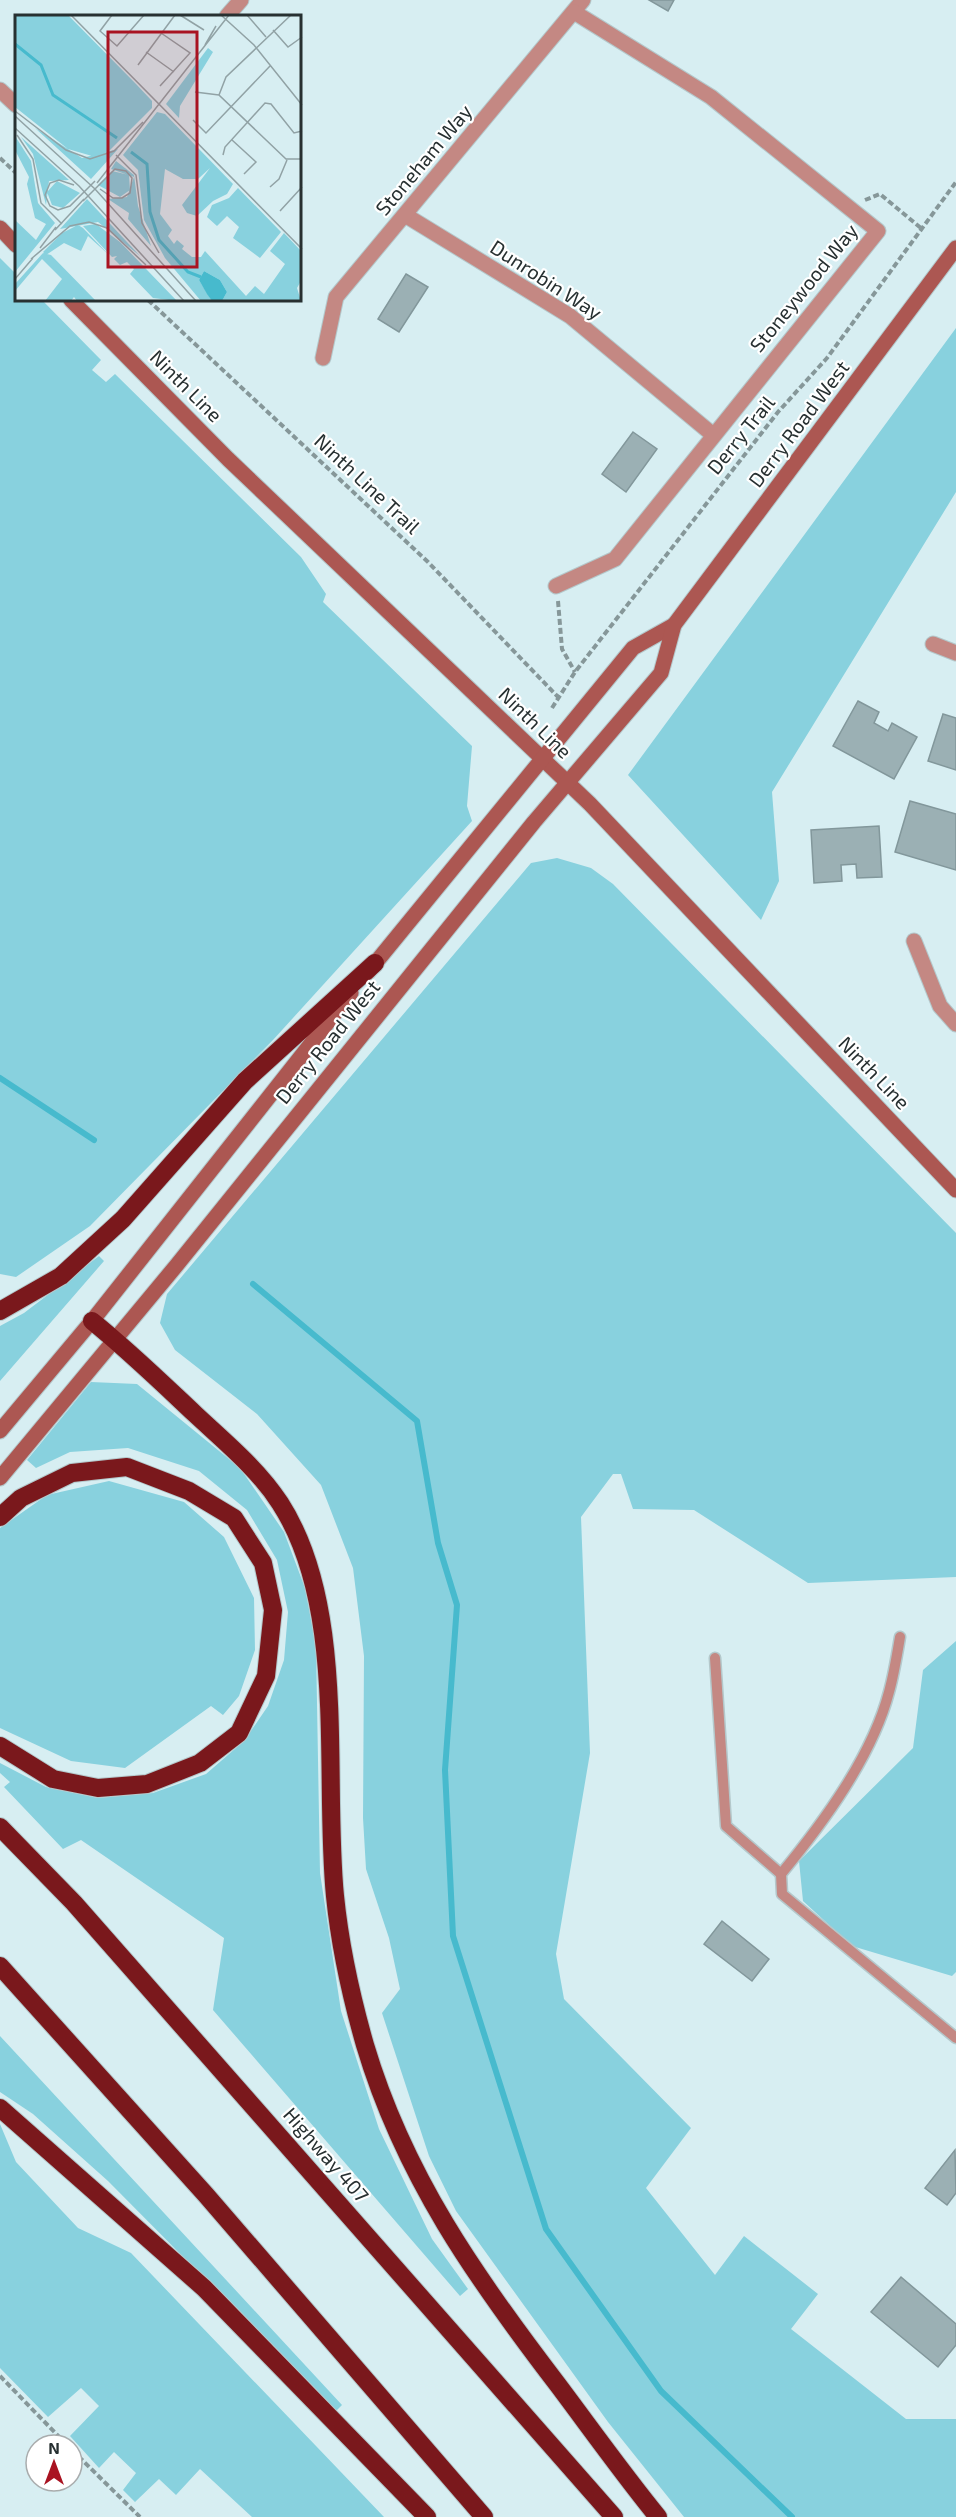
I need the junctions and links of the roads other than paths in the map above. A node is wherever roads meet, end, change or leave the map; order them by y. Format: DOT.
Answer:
graph roads {
  1 [pos="241,0"];
  2 [pos="578,6"];
  3 [pos="228,15"];
  4 [pos="0,90"];
  5 [pos="15,104"];
  6 [pos="405,215"];
  7 [pos="0,228"];
  8 [pos="15,244"];
  9 [pos="956,248"];
  10 [pos="73,302"];
  11 [pos="323,358"];
  12 [pos="712,434"];
  13 [pos="556,586"];
  14 [pos="674,625"];
  15 [pos="933,644"];
  16 [pos="956,652"];
  17 [pos="544,759"];
  18 [pos="567,782"];
  19 [pos="914,941"];
  20 [pos="375,963"];
  21 [pos="956,1024"];
  22 [pos="956,1190"];
  23 [pos="0,1311"];
  24 [pos="92,1321"];
  25 [pos="115,1340"];
  26 [pos="0,1431"];
  27 [pos="0,1478"];
  28 [pos="0,1517"];
  29 [pos="900,1637"];
  30 [pos="715,1658"];
  31 [pos="0,1746"];
  32 [pos="0,1827"];
  33 [pos="781,1874"];
  34 [pos="0,1966"];
  35 [pos="956,2038"];
  36 [pos="0,2108"];
  37 [pos="427,2517"];
  38 [pos="484,2517"];
  39 [pos="614,2517"];
  40 [pos="658,2517"];
  1 -- 3 [label="street"];
  2 -- 6 [label="street, Stoneham Way"];
  2 -- 12 [label="street, Stoneywood Way"];
  4 -- 5 [label="street"];
  6 -- 11 [label="street, Stoneham Way"];
  6 -- 12 [label="street, Dunrobin Way"];
  7 -- 8 [label="main road"];
  9 -- 14 [label="main road, Derry Road West"];
  10 -- 17 [label="main road, Ninth Line"];
  12 -- 13 [label="street, Stoneywood Way"];
  14 -- 17 [label="main road, Derry Road West"];
  14 -- 18 [label="main road, Derry Road West"];
  15 -- 16 [label="street"];
  17 -- 18 [label="main road, Ninth Line"];
  17 -- 20 [label="main road, Derry Road West"];
  18 -- 22 [label="main road, Ninth Line"];
  18 -- 25 [label="main road, Derry Road West"];
  19 -- 21 [label="street"];
  20 -- 23 [label="highway"];
  20 -- 24 [label="main road, Derry Road West"];
  24 -- 25 [label="highway"];
  24 -- 26 [label="main road, Derry Road West"];
  25 -- 27 [label="main road, Derry Road West"];
  25 -- 40 [label="highway"];
  28 -- 31 [label="highway"];
  29 -- 33 [label="lane"];
  30 -- 33 [label="lane"];
  32 -- 39 [label="highway, Highway 407"];
  33 -- 35 [label="lane"];
  34 -- 38 [label="highway"];
  36 -- 37 [label="highway"];
}
